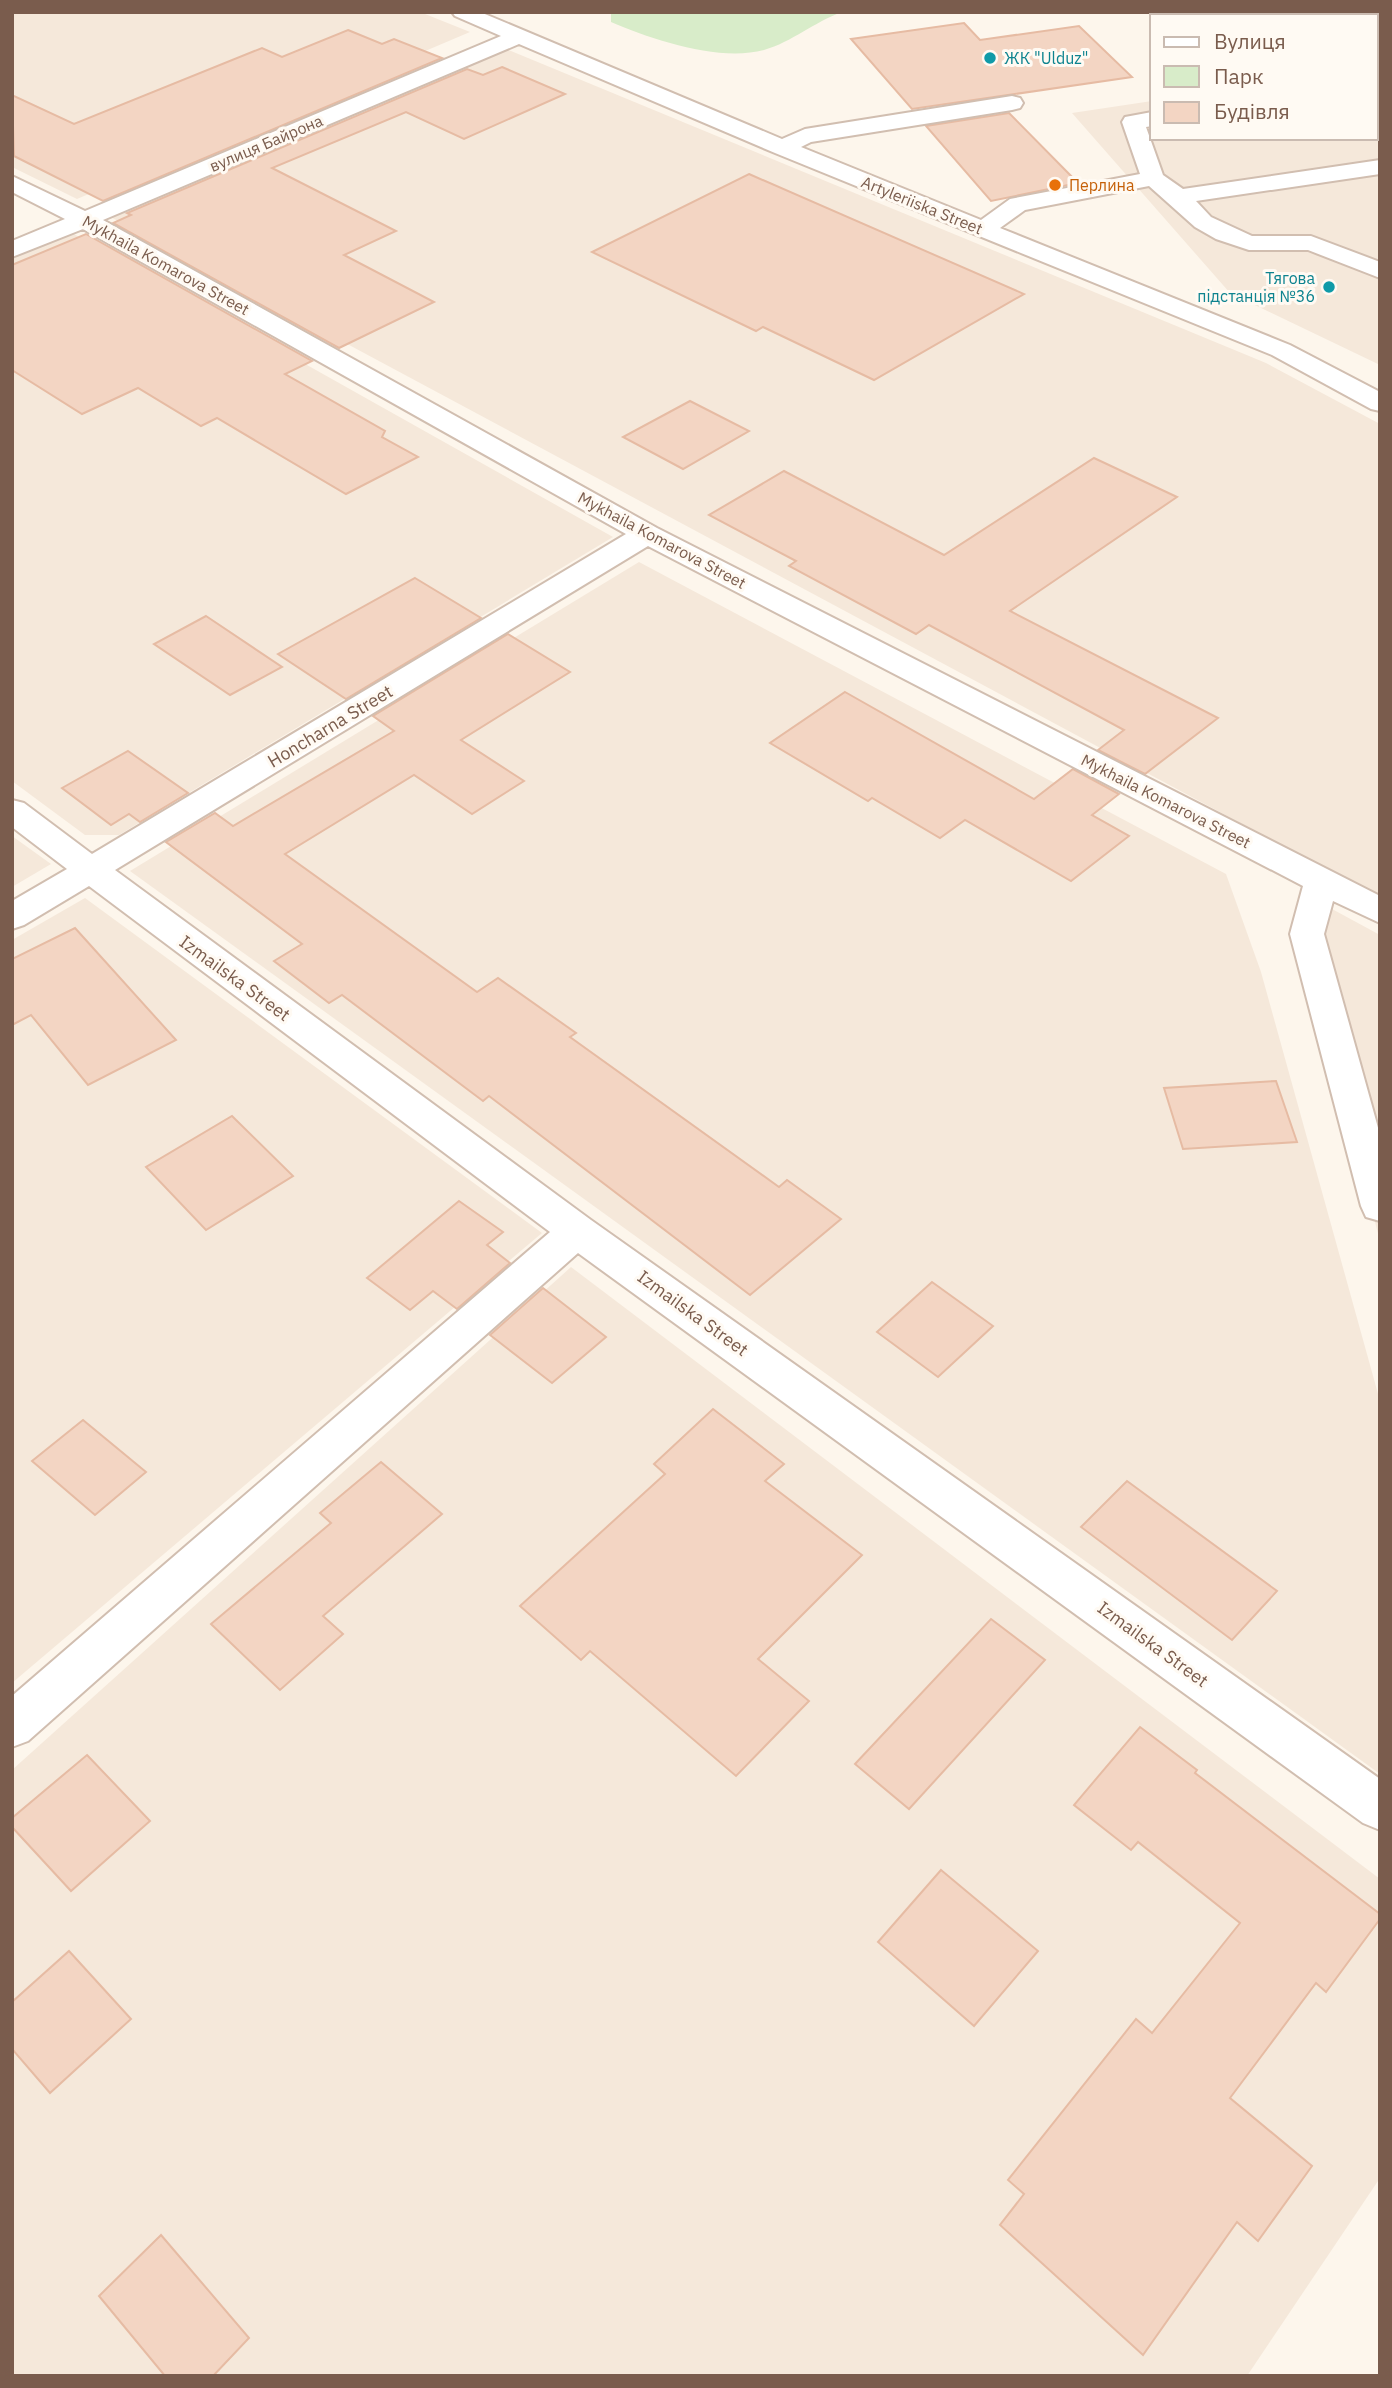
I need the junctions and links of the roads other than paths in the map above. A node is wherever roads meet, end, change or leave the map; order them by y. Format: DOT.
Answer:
graph roads {
  1 [pos="462,12"];
  2 [pos="519,36"];
  3 [pos="1012,103"];
  4 [pos="1150,119"];
  5 [pos="783,148"];
  6 [pos="1380,167"];
  7 [pos="1153,178"];
  8 [pos="12,183"];
  9 [pos="1178,197"];
  10 [pos="85,220"];
  11 [pos="983,229"];
  12 [pos="12,250"];
  13 [pos="1380,271"];
  14 [pos="1380,403"];
  15 [pos="647,534"];
  16 [pos="12,811"];
  17 [pos="90,871"];
  18 [pos="1321,881"];
  19 [pos="1380,911"];
  20 [pos="12,917"];
  21 [pos="1380,1206"];
  22 [pos="577,1231"];
  23 [pos="12,1726"];
  24 [pos="1380,1807"];
  1 -- 2 [label="street, Artyleriiska Street"];
  2 -- 5 [label="street, Artyleriiska Street"];
  2 -- 10 [label="street, вулиця Байрона"];
  3 -- 5 [label="street"];
  4 -- 7 [label="street"];
  5 -- 11 [label="street, Artyleriiska Street"];
  6 -- 9 [label="street"];
  7 -- 9 [label="street"];
  7 -- 11 [label="street"];
  8 -- 10 [label="street, Mykhaila Komarova Street"];
  9 -- 13 [label="street"];
  10 -- 12 [label="street, вулиця Байрона"];
  10 -- 15 [label="street, Mykhaila Komarova Street"];
  11 -- 14 [label="street, Artyleriiska Street"];
  15 -- 17 [label="street, Honcharna Street"];
  15 -- 18 [label="street, Mykhaila Komarova Street"];
  16 -- 17 [label="street, Izmailska Street"];
  17 -- 20 [label="street, Honcharna Street"];
  17 -- 22 [label="street, Izmailska Street"];
  18 -- 19 [label="street, Mykhaila Komarova Street"];
  18 -- 21 [label="street"];
  22 -- 23 [label="street"];
  22 -- 24 [label="street, Izmailska Street"];
}
